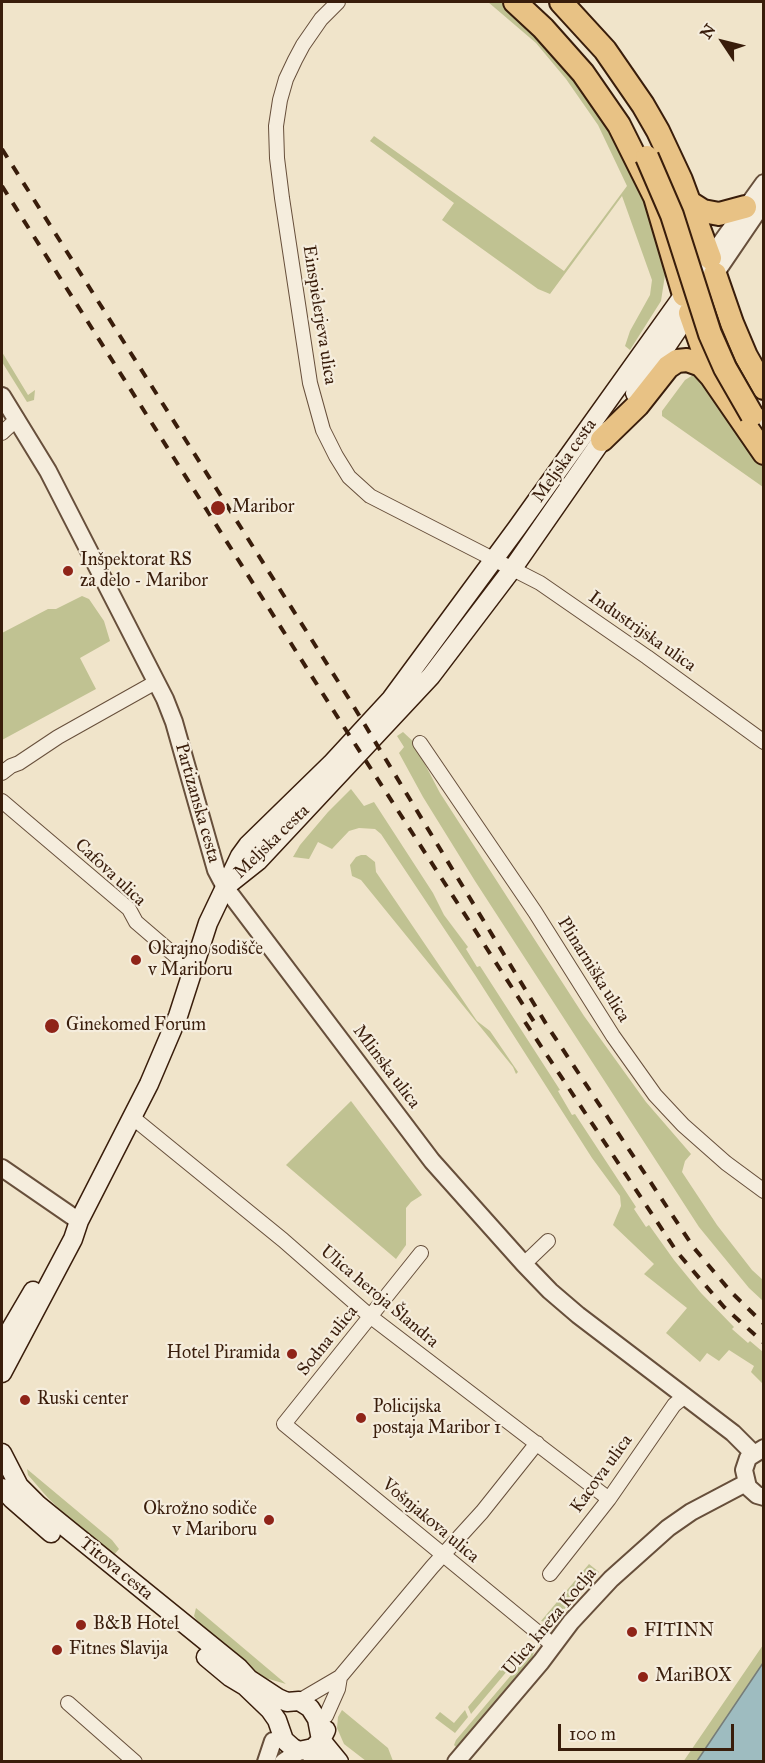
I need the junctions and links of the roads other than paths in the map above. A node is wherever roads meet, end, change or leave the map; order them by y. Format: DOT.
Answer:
graph roads {
  1 [pos="338,2"];
  2 [pos="515,2"];
  3 [pos="532,2"];
  4 [pos="545,2"];
  5 [pos="561,2"];
  6 [pos="651,154"];
  7 [pos="764,183"];
  8 [pos="692,204"];
  9 [pos="754,205"];
  10 [pos="713,266"];
  11 [pos="687,304"];
  12 [pos="2,396"];
  13 [pos="727,400"];
  14 [pos="760,412"];
  15 [pos="18,419"];
  16 [pos="2,433"];
  17 [pos="603,440"];
  18 [pos="764,453"];
  19 [pos="495,559"];
  20 [pos="513,568"];
  21 [pos="156,682"];
  22 [pos="764,742"];
  23 [pos="420,743"];
  24 [pos="2,773"];
  25 [pos="2,801"];
  26 [pos="225,887"];
  27 [pos="194,971"];
  28 [pos="132,1117"];
  29 [pos="2,1168"];
  30 [pos="764,1191"];
  31 [pos="78,1221"];
  32 [pos="548,1241"];
  33 [pos="421,1253"];
  34 [pos="524,1264"];
  35 [pos="371,1317"];
  36 [pos="2,1344"];
  37 [pos="2,1373"];
  38 [pos="686,1396"];
  39 [pos="284,1424"];
  40 [pos="537,1443"];
  41 [pos="758,1450"];
  42 [pos="2,1457"];
  43 [pos="746,1483"];
  44 [pos="5,1493"];
  45 [pos="764,1497"];
  46 [pos="609,1498"];
  47 [pos="443,1555"];
  48 [pos="550,1574"];
  49 [pos="553,1645"];
  50 [pos="234,1672"];
  51 [pos="340,1677"];
  52 [pos="295,1697"];
  53 [pos="68,1703"];
  54 [pos="272,1728"];
  55 [pos="307,1746"];
  56 [pos="135,1761"];
  57 [pos="266,1761"];
  58 [pos="322,1761"];
  59 [pos="339,1761"];
  60 [pos="351,1761"];
  61 [pos="456,1761"];
  1 -- 19 [label="street, Einspielerjeva ulica"];
  2 -- 11 [label="highway"];
  3 -- 6 [label="highway"];
  4 -- 6 [label="highway"];
  5 -- 8 [label="highway"];
  6 -- 14 [label="highway, bridge"];
  7 -- 9 [label="street, Meljska cesta"];
  8 -- 9 [label="highway"];
  8 -- 10 [label="highway"];
  9 -- 10 [label="street, Meljska cesta"];
  10 -- 11 [label="main road, Meljska cesta"];
  10 -- 14 [label="highway"];
  11 -- 13 [label="highway"];
  11 -- 17 [label="main road, Meljska cesta"];
  11 -- 19 [label="main road, Meljska cesta"];
  12 -- 15 [label="street, Partizanska cesta"];
  13 -- 17 [label="highway"];
  13 -- 18 [label="highway"];
  15 -- 16 [label="street"];
  15 -- 21 [label="street, Partizanska cesta"];
  17 -- 20 [label="main road, Meljska cesta"];
  19 -- 20 [label="street, Industrijska ulica"];
  19 -- 26 [label="main road, Meljska cesta"];
  20 -- 22 [label="street, Industrijska ulica"];
  20 -- 26 [label="main road, Meljska cesta"];
  21 -- 24 [label="street"];
  21 -- 26 [label="street, Partizanska cesta"];
  23 -- 30 [label="street, Plinarniška ulica"];
  25 -- 27 [label="street, Cafova ulica"];
  26 -- 27 [label="main road, Partizanska cesta"];
  26 -- 34 [label="street, Mlinska ulica"];
  27 -- 28 [label="main road, Partizanska cesta"];
  28 -- 31 [label="main road, Partizanska cesta"];
  28 -- 35 [label="street, Ulica heroja Šlandra"];
  29 -- 31 [label="street"];
  31 -- 36 [label="main road, Partizanska cesta"];
  31 -- 37 [label="main road, Partizanska cesta"];
  32 -- 34 [label="street"];
  33 -- 35 [label="street, Sodna ulica"];
  34 -- 38 [label="street, Mlinska ulica"];
  35 -- 39 [label="street, Sodna ulica"];
  35 -- 40 [label="street, Ulica heroja Šlandra"];
  38 -- 41 [label="street, Mlinska ulica"];
  38 -- 46 [label="street, Kacova ulica"];
  39 -- 47 [label="street, Vošnjakova ulica"];
  40 -- 46 [label="street, Ulica heroja Šlandra"];
  40 -- 47 [label="street"];
  41 -- 43 [label="street"];
  42 -- 50 [label="main road, Titova cesta"];
  43 -- 45 [label="street"];
  43 -- 49 [label="street, Ulica kneza Koclja"];
  44 -- 50 [label="main road, Titova cesta"];
  46 -- 48 [label="street, Kacova ulica"];
  47 -- 49 [label="street, Vošnjakova ulica"];
  47 -- 51 [label="street"];
  49 -- 61 [label="street, Ulica kneza Koclja"];
  50 -- 52 [label="main road"];
  50 -- 54 [label="main road"];
  51 -- 52 [label="street"];
  51 -- 55 [label="street"];
  52 -- 54 [label="main road"];
  52 -- 55 [label="main road"];
  53 -- 56 [label="street"];
  54 -- 55 [label="main road"];
  54 -- 55 [label="main road"];
  54 -- 57 [label="street"];
  55 -- 58 [label="main road"];
  55 -- 59 [label="main road"];
  55 -- 60 [label="main road"];
}
